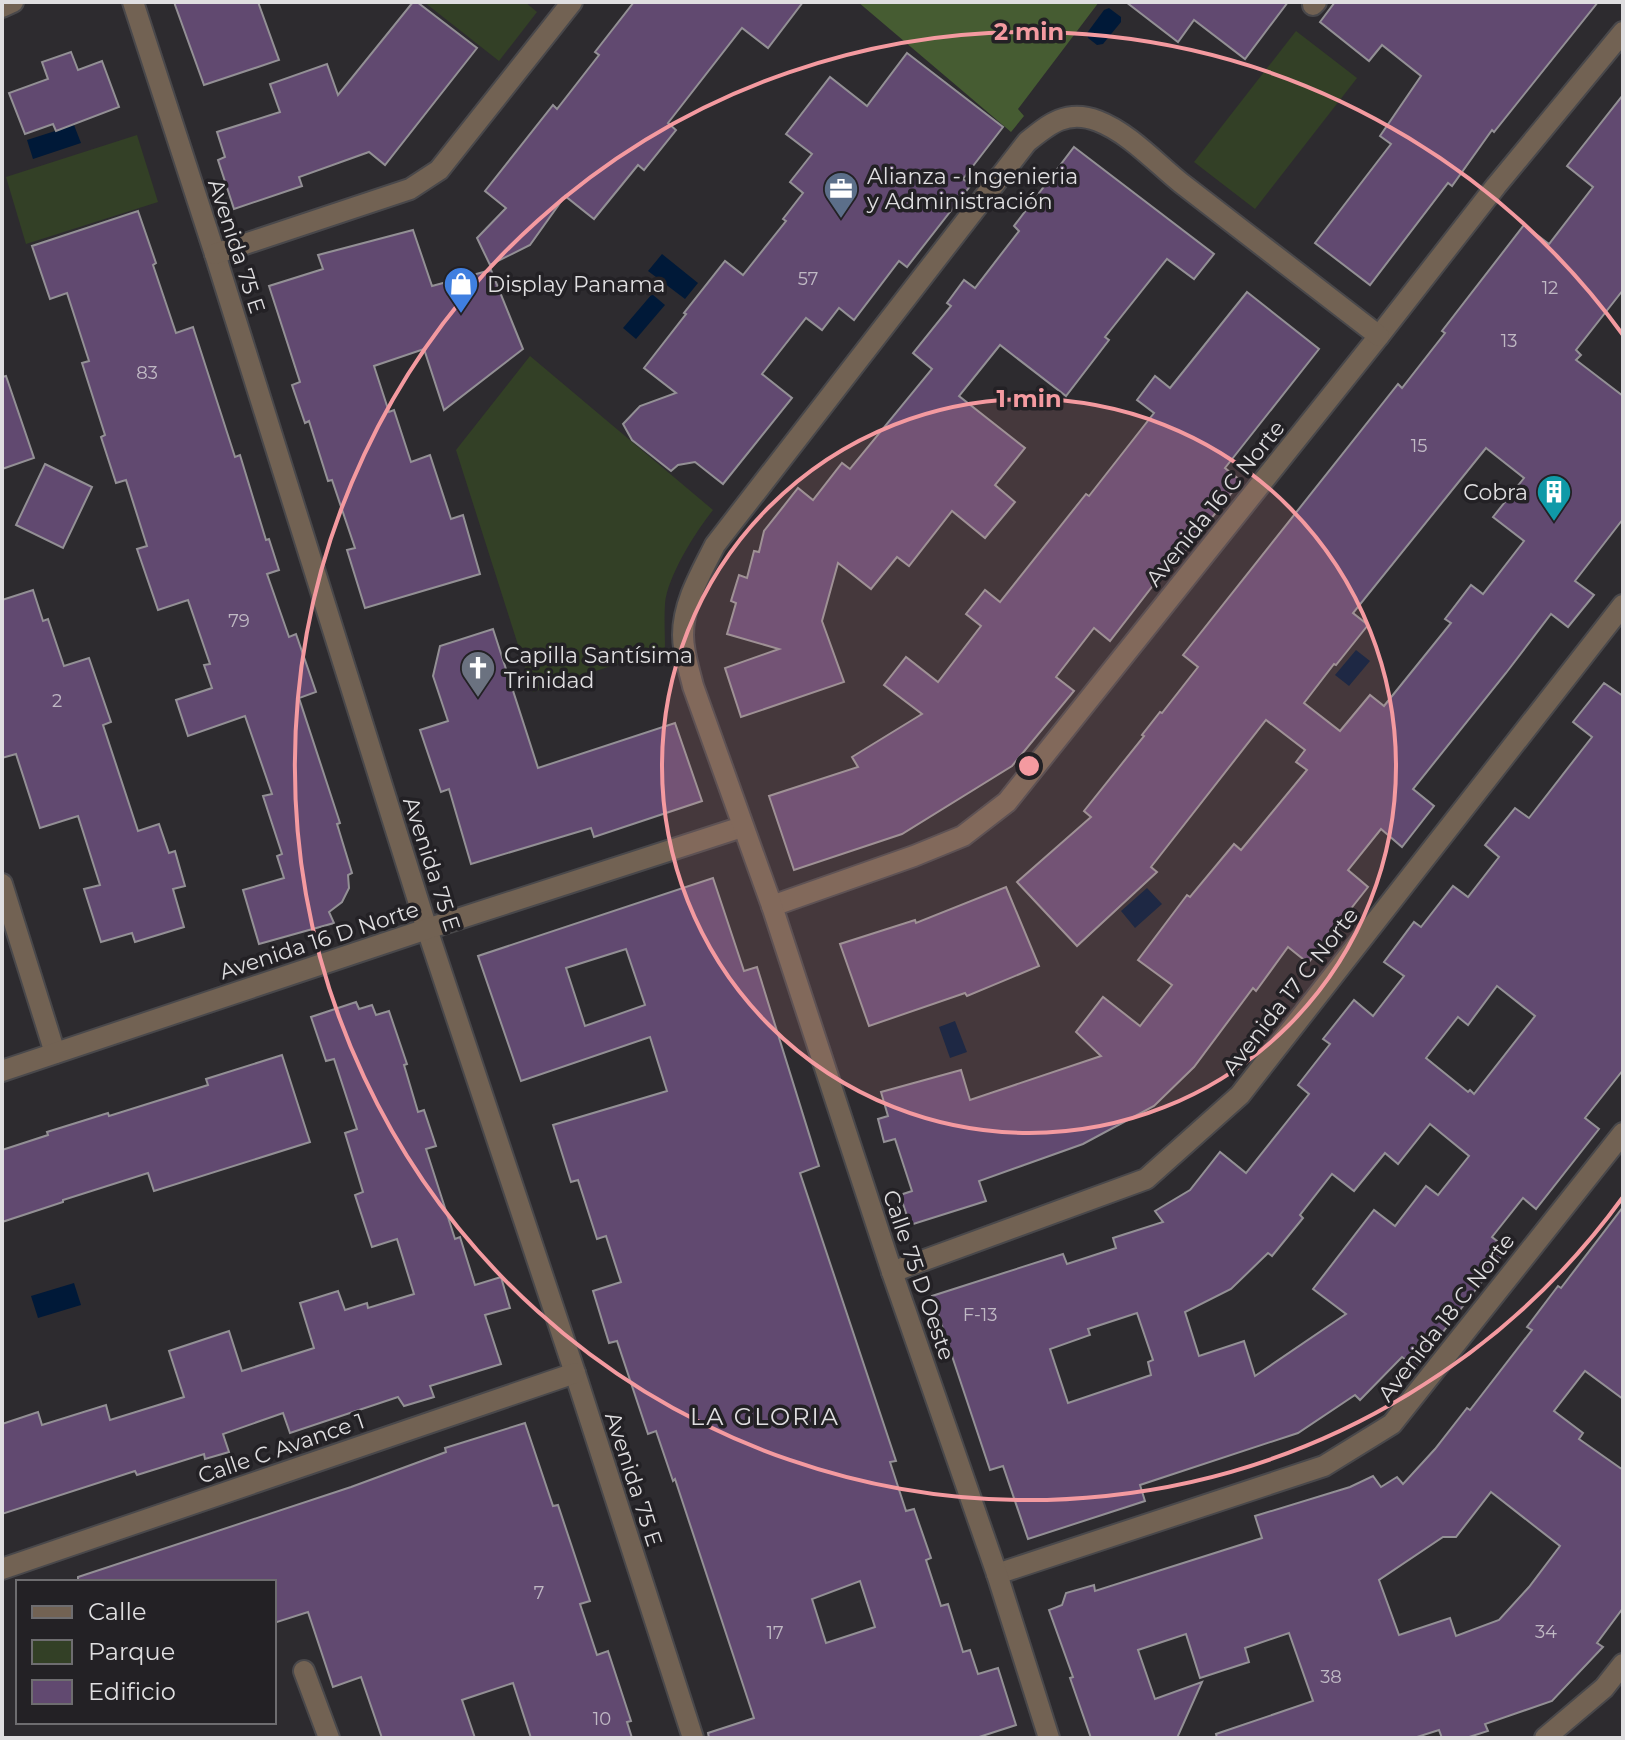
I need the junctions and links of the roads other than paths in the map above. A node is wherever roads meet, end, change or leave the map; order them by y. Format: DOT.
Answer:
graph roads {
  1 [pos="13,2"];
  2 [pos="133,2"];
  3 [pos="572,2"];
  4 [pos="2,7"];
  5 [pos="1623,32"];
  6 [pos="215,254"];
  7 [pos="1379,336"];
  8 [pos="1623,605"];
  9 [pos="742,827"];
  10 [pos="2,884"];
  11 [pos="772,906"];
  12 [pos="427,929"];
  13 [pos="55,1053"];
  14 [pos="2,1071"];
  15 [pos="1623,1133"];
  16 [pos="892,1272"];
  17 [pos="575,1373"];
  18 [pos="2,1569"];
  19 [pos="997,1574"];
  20 [pos="1623,1664"];
  21 [pos="304,1671"];
  22 [pos="329,1738"];
  23 [pos="693,1738"];
  24 [pos="1049,1738"];
  25 [pos="1545,1738"];
  1 -- 4 [label="street"];
  2 -- 6 [label="street, Avenida 75 E"];
  3 -- 6 [label="street"];
  5 -- 7 [label="street, Avenida 16 C Norte"];
  6 -- 12 [label="street, Avenida 75 E"];
  7 -- 9 [label="street, Calle 75 D Oeste"];
  7 -- 11 [label="street, Avenida 16 C Norte"];
  8 -- 16 [label="street, Avenida 17 C Norte"];
  9 -- 11 [label="street, Calle 75 D Oeste"];
  9 -- 12 [label="street, Avenida 16 D Norte"];
  10 -- 13 [label="street"];
  11 -- 16 [label="street, Calle 75 D Oeste"];
  12 -- 13 [label="street, Avenida 16 D Norte"];
  12 -- 17 [label="street, Avenida 75 E"];
  13 -- 14 [label="street, Avenida 16 D Norte"];
  15 -- 19 [label="street, Avenida 18 C Norte"];
  16 -- 19 [label="street, Calle 75 D Oeste"];
  17 -- 18 [label="street, Calle C Avance 1"];
  17 -- 23 [label="street, Avenida 75 E"];
  19 -- 24 [label="street, Calle 75 D Oeste"];
  20 -- 25 [label="street"];
  21 -- 22 [label="street"];
}
